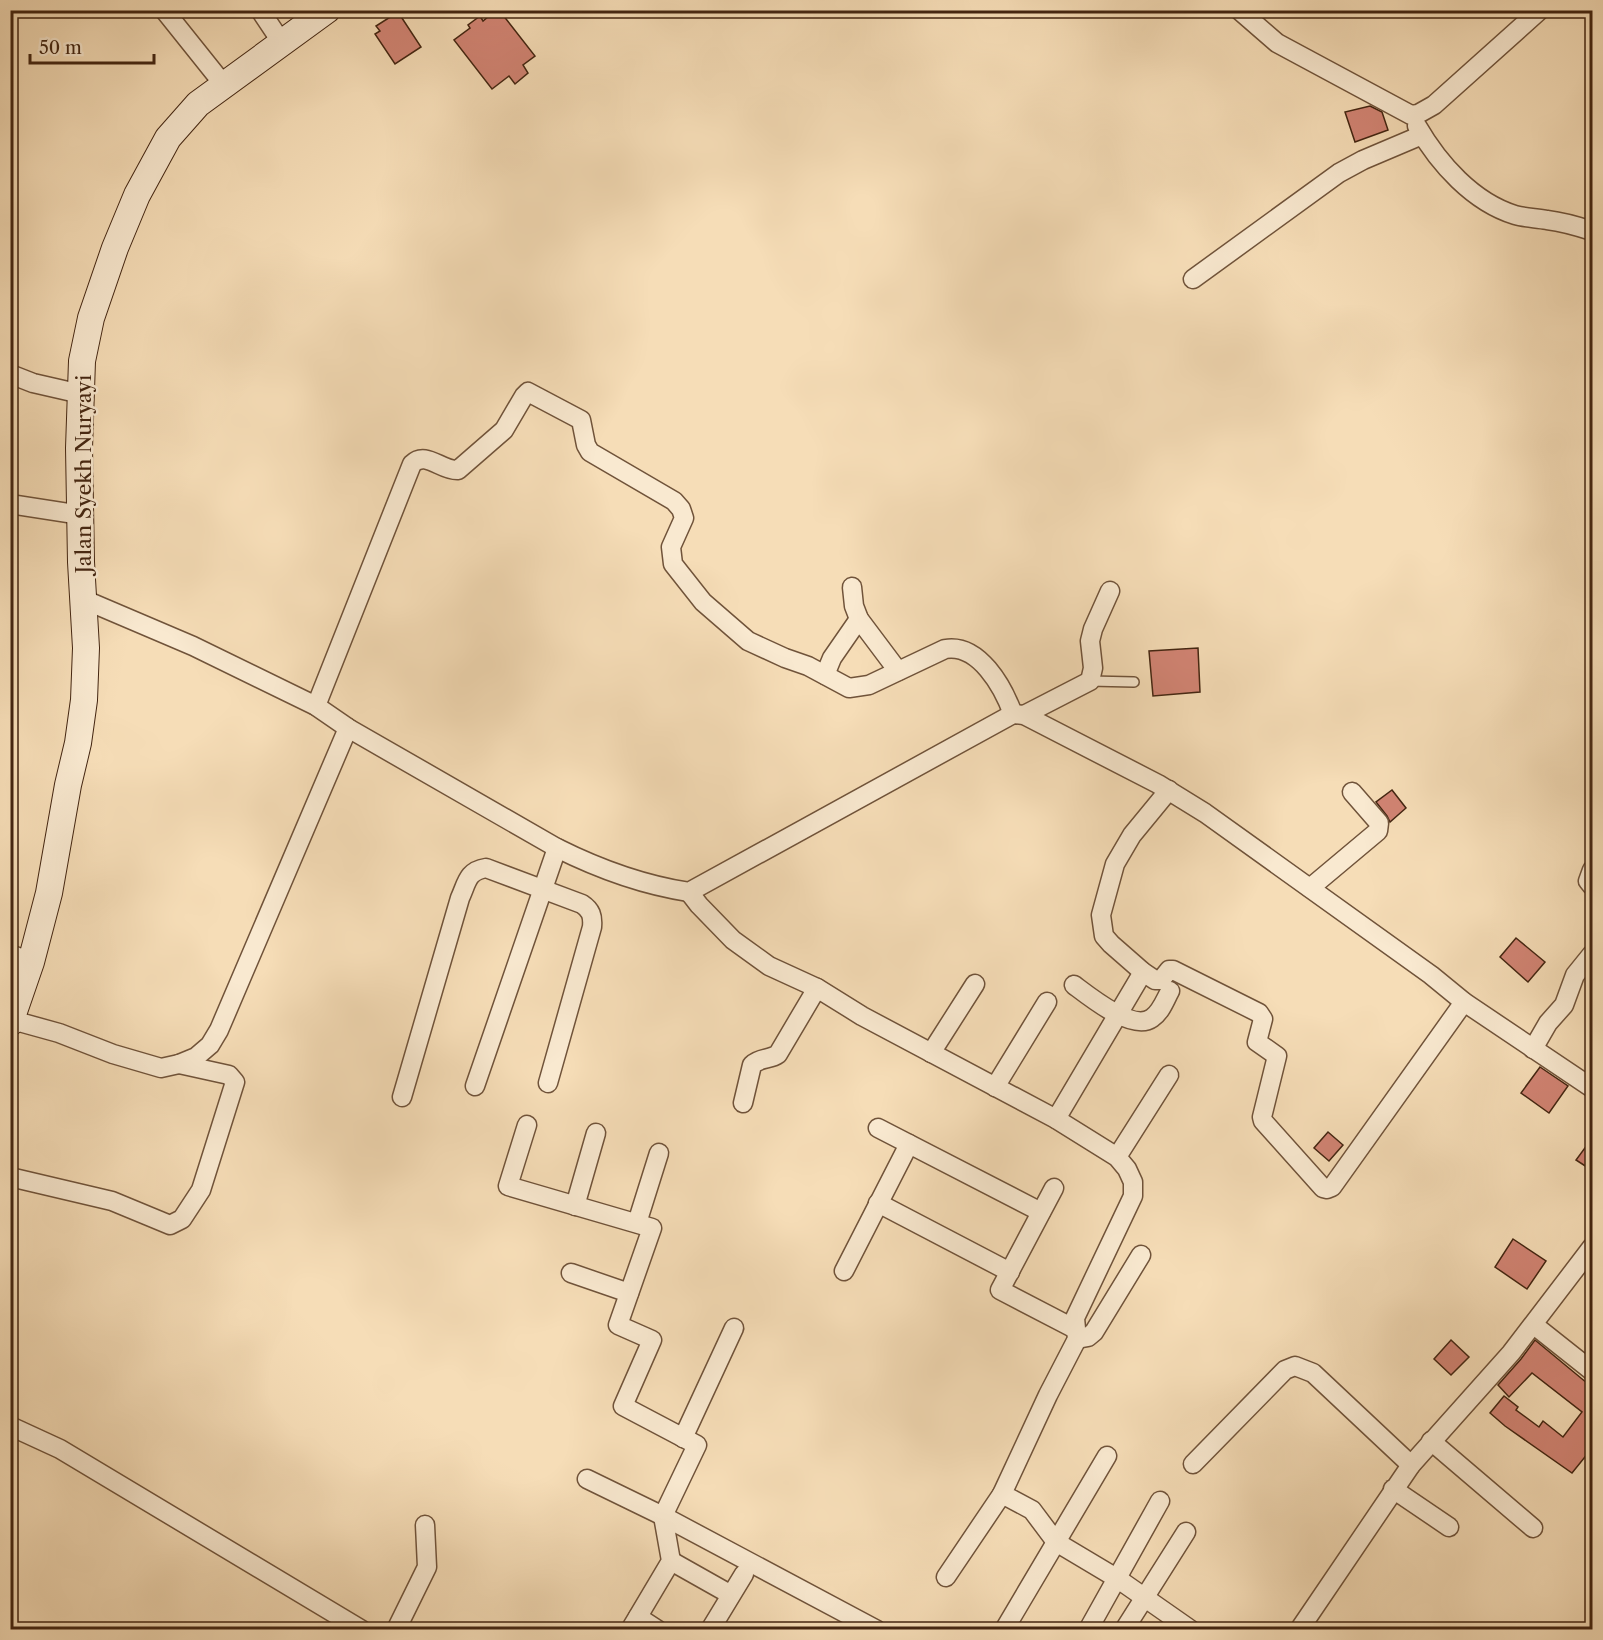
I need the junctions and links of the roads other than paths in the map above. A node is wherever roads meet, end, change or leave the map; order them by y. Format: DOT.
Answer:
graph roads {
  1 [pos="164,10"];
  2 [pos="260,10"];
  3 [pos="327,10"];
  4 [pos="1239,10"];
  5 [pos="1540,10"];
  6 [pos="282,43"];
  7 [pos="224,86"];
  8 [pos="1411,115"];
  9 [pos="1422,135"];
  10 [pos="1593,231"];
  11 [pos="1193,279"];
  12 [pos="10,374"];
  13 [pos="81,394"];
  14 [pos="10,504"];
  15 [pos="81,515"];
  16 [pos="852,587"];
  17 [pos="1110,591"];
  18 [pos="85,600"];
  19 [pos="859,619"];
  20 [pos="898,671"];
  21 [pos="825,675"];
  22 [pos="1090,681"];
  23 [pos="1134,682"];
  24 [pos="316,706"];
  25 [pos="1018,715"];
  26 [pos="348,728"];
  27 [pos="1169,790"];
  28 [pos="1352,792"];
  29 [pos="557,848"];
  30 [pos="1593,870"];
  31 [pos="1593,886"];
  32 [pos="1310,888"];
  33 [pos="543,889"];
  34 [pos="689,892"];
  35 [pos="1593,954"];
  36 [pos="21,958"];
  37 [pos="1143,972"];
  38 [pos="975,984"];
  39 [pos="1074,985"];
  40 [pos="817,988"];
  41 [pos="1170,990"];
  42 [pos="1047,1002"];
  43 [pos="1464,1002"];
  44 [pos="1119,1014"];
  45 [pos="11,1022"];
  46 [pos="1533,1049"];
  47 [pos="932,1053"];
  48 [pos="178,1064"];
  49 [pos="1169,1075"];
  50 [pos="548,1083"];
  51 [pos="475,1086"];
  52 [pos="995,1087"];
  53 [pos="1593,1088"];
  54 [pos="402,1097"];
  55 [pos="743,1103"];
  56 [pos="1056,1119"];
  57 [pos="527,1125"];
  58 [pos="878,1128"];
  59 [pos="596,1133"];
  60 [pos="909,1144"];
  61 [pos="659,1153"];
  62 [pos="1117,1157"];
  63 [pos="10,1177"];
  64 [pos="1054,1188"];
  65 [pos="878,1203"];
  66 [pos="575,1206"];
  67 [pos="1041,1212"];
  68 [pos="637,1223"];
  69 [pos="1593,1247"];
  70 [pos="1141,1255"];
  71 [pos="844,1271"];
  72 [pos="1010,1272"];
  73 [pos="571,1273"];
  74 [pos="629,1293"];
  75 [pos="1534,1325"];
  76 [pos="734,1328"];
  77 [pos="1076,1334"];
  78 [pos="1593,1371"];
  79 [pos="10,1426"];
  80 [pos="683,1438"];
  81 [pos="1431,1441"];
  82 [pos="1107,1455"];
  83 [pos="1193,1464"];
  84 [pos="1411,1464"];
  85 [pos="587,1479"];
  86 [pos="1393,1490"];
  87 [pos="1002,1494"];
  88 [pos="1160,1502"];
  89 [pos="663,1516"];
  90 [pos="425,1525"];
  91 [pos="1449,1527"];
  92 [pos="1533,1528"];
  93 [pos="1186,1532"];
  94 [pos="1056,1542"];
  95 [pos="671,1561"];
  96 [pos="744,1574"];
  97 [pos="946,1577"];
  98 [pos="1118,1580"];
  99 [pos="726,1592"];
  100 [pos="1144,1597"];
  101 [pos="634,1623"];
  102 [pos="362,1629"];
  103 [pos="396,1629"];
  104 [pos="658,1629"];
  105 [pos="710,1629"];
  106 [pos="877,1629"];
  107 [pos="1004,1629"];
  108 [pos="1088,1629"];
  109 [pos="1124,1629"];
  110 [pos="1191,1629"];
  111 [pos="1299,1629"];
  1 -- 7 [label="street"];
  2 -- 6 [label="street"];
  3 -- 6 [label="main road, Jalan Syekh Nuryayi"];
  4 -- 8 [label="street"];
  5 -- 8 [label="street"];
  6 -- 7 [label="main road, Jalan Syekh Nuryayi"];
  7 -- 13 [label="main road, Jalan Syekh Nuryayi"];
  8 -- 9 [label="street"];
  9 -- 10 [label="street"];
  9 -- 11 [label="street"];
  12 -- 13 [label="street"];
  13 -- 15 [label="main road, Jalan Syekh Nuryayi"];
  14 -- 15 [label="street"];
  15 -- 18 [label="main road, Jalan Syekh Nuryayi"];
  16 -- 19 [label="street"];
  17 -- 22 [label="street"];
  18 -- 24 [label="street"];
  18 -- 36 [label="main road, Jalan Syekh Nuryayi"];
  19 -- 20 [label="street"];
  19 -- 21 [label="street"];
  20 -- 21 [label="street"];
  20 -- 25 [label="street"];
  21 -- 24 [label="street"];
  22 -- 23 [label="lane"];
  22 -- 25 [label="street"];
  24 -- 26 [label="street"];
  25 -- 27 [label="street"];
  25 -- 34 [label="street"];
  26 -- 29 [label="street"];
  26 -- 48 [label="street"];
  27 -- 32 [label="street"];
  27 -- 37 [label="street"];
  28 -- 32 [label="street"];
  29 -- 33 [label="street"];
  29 -- 34 [label="street"];
  30 -- 31 [label="street"];
  32 -- 43 [label="street"];
  33 -- 50 [label="street"];
  33 -- 51 [label="street"];
  33 -- 54 [label="street"];
  34 -- 40 [label="street"];
  35 -- 46 [label="street"];
  36 -- 45 [label="main road, Jalan Syekh Nuryayi"];
  37 -- 43 [label="street"];
  37 -- 44 [label="street"];
  38 -- 47 [label="street"];
  39 -- 44 [label="street"];
  40 -- 47 [label="street"];
  40 -- 55 [label="street"];
  41 -- 44 [label="street"];
  42 -- 52 [label="street"];
  43 -- 46 [label="street"];
  44 -- 56 [label="street"];
  45 -- 48 [label="street"];
  46 -- 53 [label="street"];
  47 -- 52 [label="street"];
  48 -- 63 [label="street"];
  49 -- 62 [label="street"];
  52 -- 56 [label="street"];
  56 -- 62 [label="street"];
  57 -- 66 [label="street"];
  58 -- 60 [label="street"];
  59 -- 66 [label="street"];
  60 -- 65 [label="street"];
  60 -- 67 [label="street"];
  61 -- 68 [label="street"];
  62 -- 77 [label="street"];
  64 -- 67 [label="street"];
  65 -- 71 [label="street"];
  65 -- 72 [label="street"];
  66 -- 68 [label="street"];
  67 -- 72 [label="street"];
  68 -- 74 [label="street"];
  69 -- 75 [label="street"];
  70 -- 77 [label="street"];
  72 -- 77 [label="street"];
  73 -- 74 [label="street"];
  74 -- 80 [label="street"];
  75 -- 78 [label="street"];
  75 -- 81 [label="street"];
  76 -- 80 [label="street"];
  77 -- 87 [label="street"];
  79 -- 102 [label="street"];
  80 -- 89 [label="street"];
  81 -- 84 [label="street"];
  81 -- 92 [label="street"];
  82 -- 94 [label="street"];
  83 -- 84 [label="street"];
  84 -- 86 [label="street"];
  85 -- 89 [label="street"];
  86 -- 91 [label="street"];
  86 -- 111 [label="street"];
  87 -- 94 [label="street"];
  87 -- 97 [label="street"];
  88 -- 98 [label="street"];
  89 -- 95 [label="street"];
  89 -- 106 [label="street"];
  90 -- 103 [label="street"];
  93 -- 100 [label="street"];
  94 -- 98 [label="street"];
  94 -- 107 [label="street"];
  95 -- 99 [label="street"];
  95 -- 101 [label="street"];
  96 -- 105 [label="street"];
  98 -- 100 [label="street"];
  98 -- 108 [label="street"];
  100 -- 109 [label="street"];
  100 -- 110 [label="street"];
  101 -- 104 [label="street"];
}
